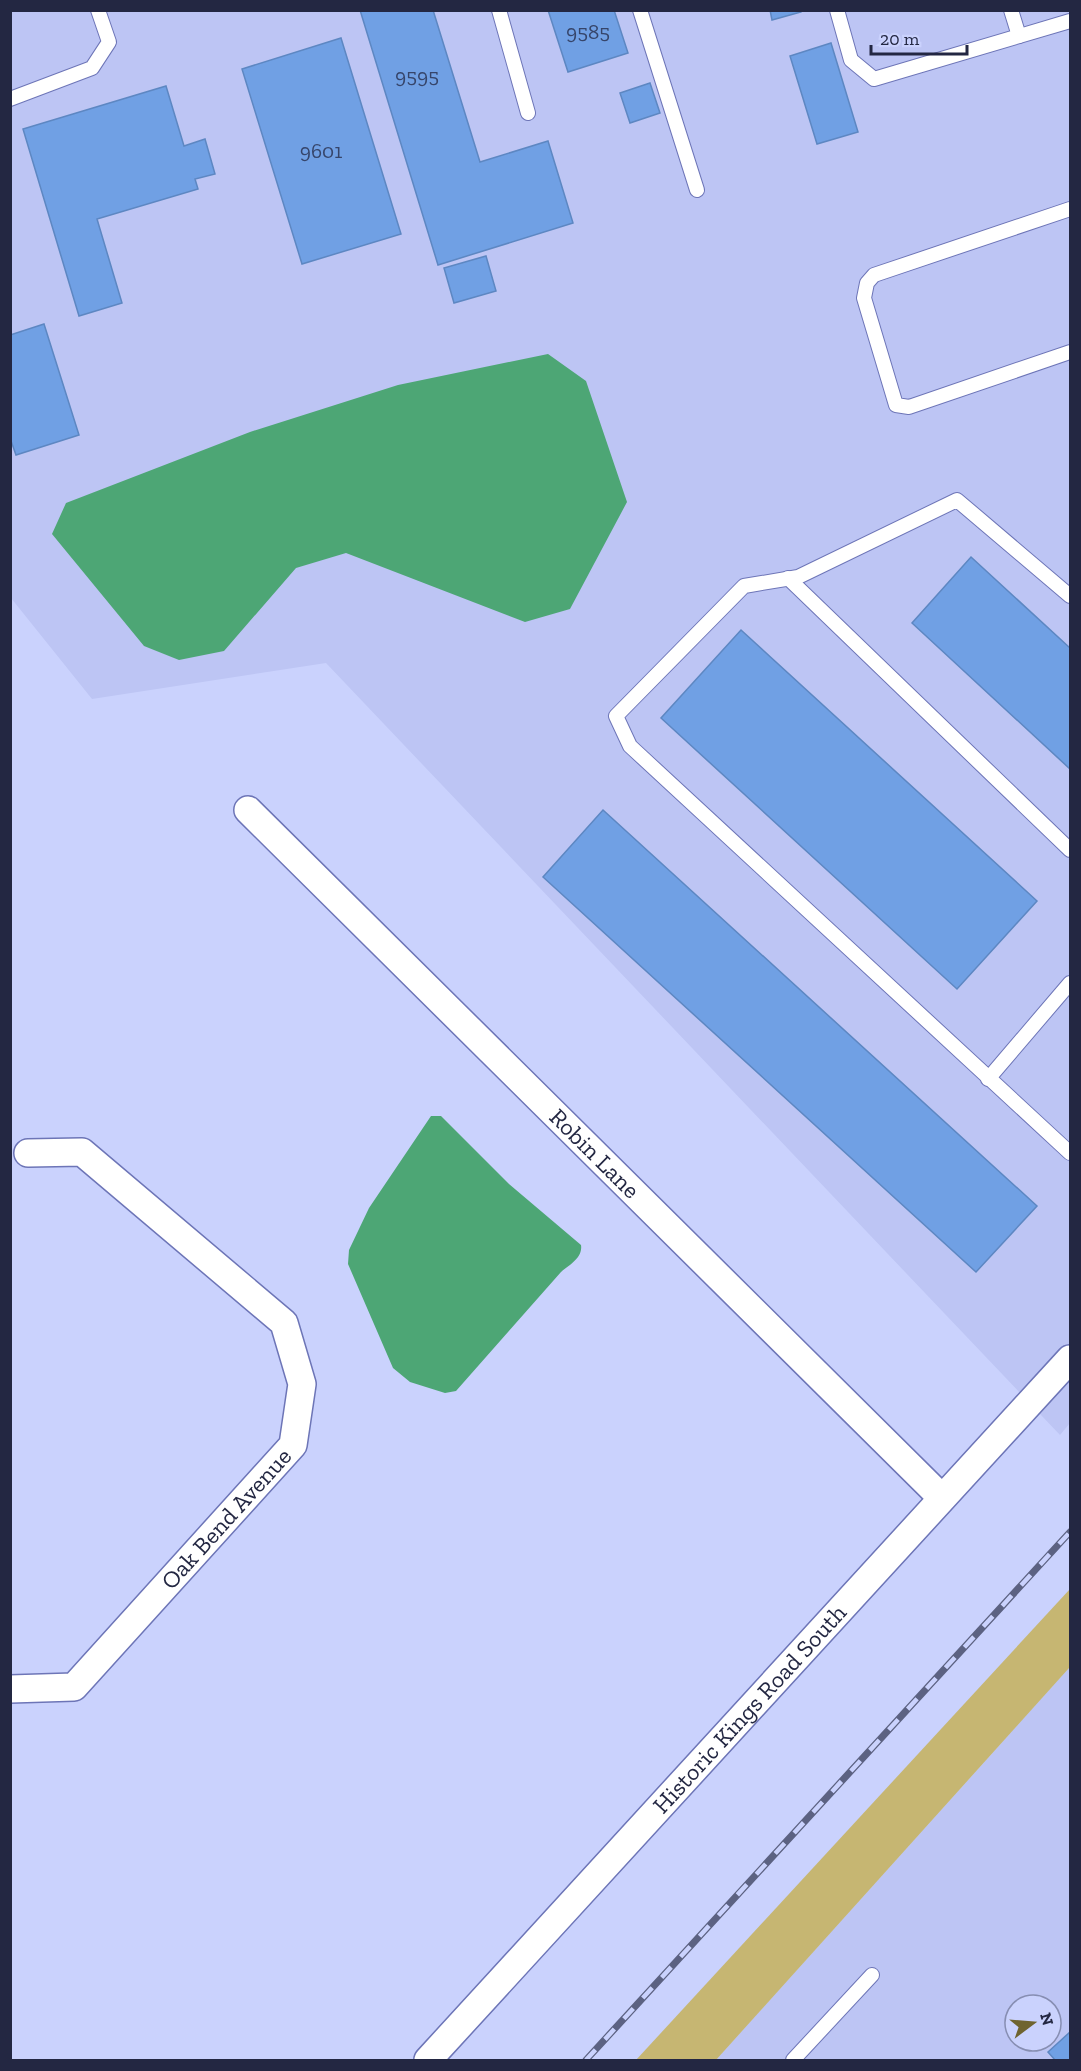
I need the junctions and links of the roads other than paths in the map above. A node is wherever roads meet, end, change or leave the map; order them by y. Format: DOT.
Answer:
graph roads {
  1 [pos="98,10"];
  2 [pos="499,10"];
  3 [pos="640,10"];
  4 [pos="837,10"];
  5 [pos="1011,10"];
  6 [pos="1071,21"];
  7 [pos="1018,36"];
  8 [pos="10,99"];
  9 [pos="528,113"];
  10 [pos="697,190"];
  11 [pos="1071,209"];
  12 [pos="1071,352"];
  13 [pos="788,578"];
  14 [pos="1071,596"];
  15 [pos="248,810"];
  16 [pos="1071,850"];
  17 [pos="1071,983"];
  18 [pos="988,1079"];
  19 [pos="28,1153"];
  20 [pos="1071,1153"];
  21 [pos="1071,1359"];
  22 [pos="942,1498"];
  23 [pos="10,1689"];
  24 [pos="872,1975"];
  25 [pos="428,2061"];
  26 [pos="793,2061"];
  1 -- 8 [label="lane"];
  2 -- 9 [label="lane"];
  3 -- 10 [label="lane"];
  4 -- 7 [label="lane"];
  5 -- 7 [label="lane"];
  6 -- 7 [label="lane"];
  11 -- 12 [label="lane"];
  13 -- 14 [label="lane"];
  13 -- 16 [label="lane"];
  13 -- 18 [label="lane"];
  15 -- 22 [label="street, Robin Lane"];
  17 -- 18 [label="lane"];
  18 -- 20 [label="lane"];
  19 -- 23 [label="street, Oak Bend Avenue"];
  21 -- 22 [label="street, Historic Kings Road South"];
  22 -- 25 [label="street, Historic Kings Road South"];
  24 -- 26 [label="lane"];
}
